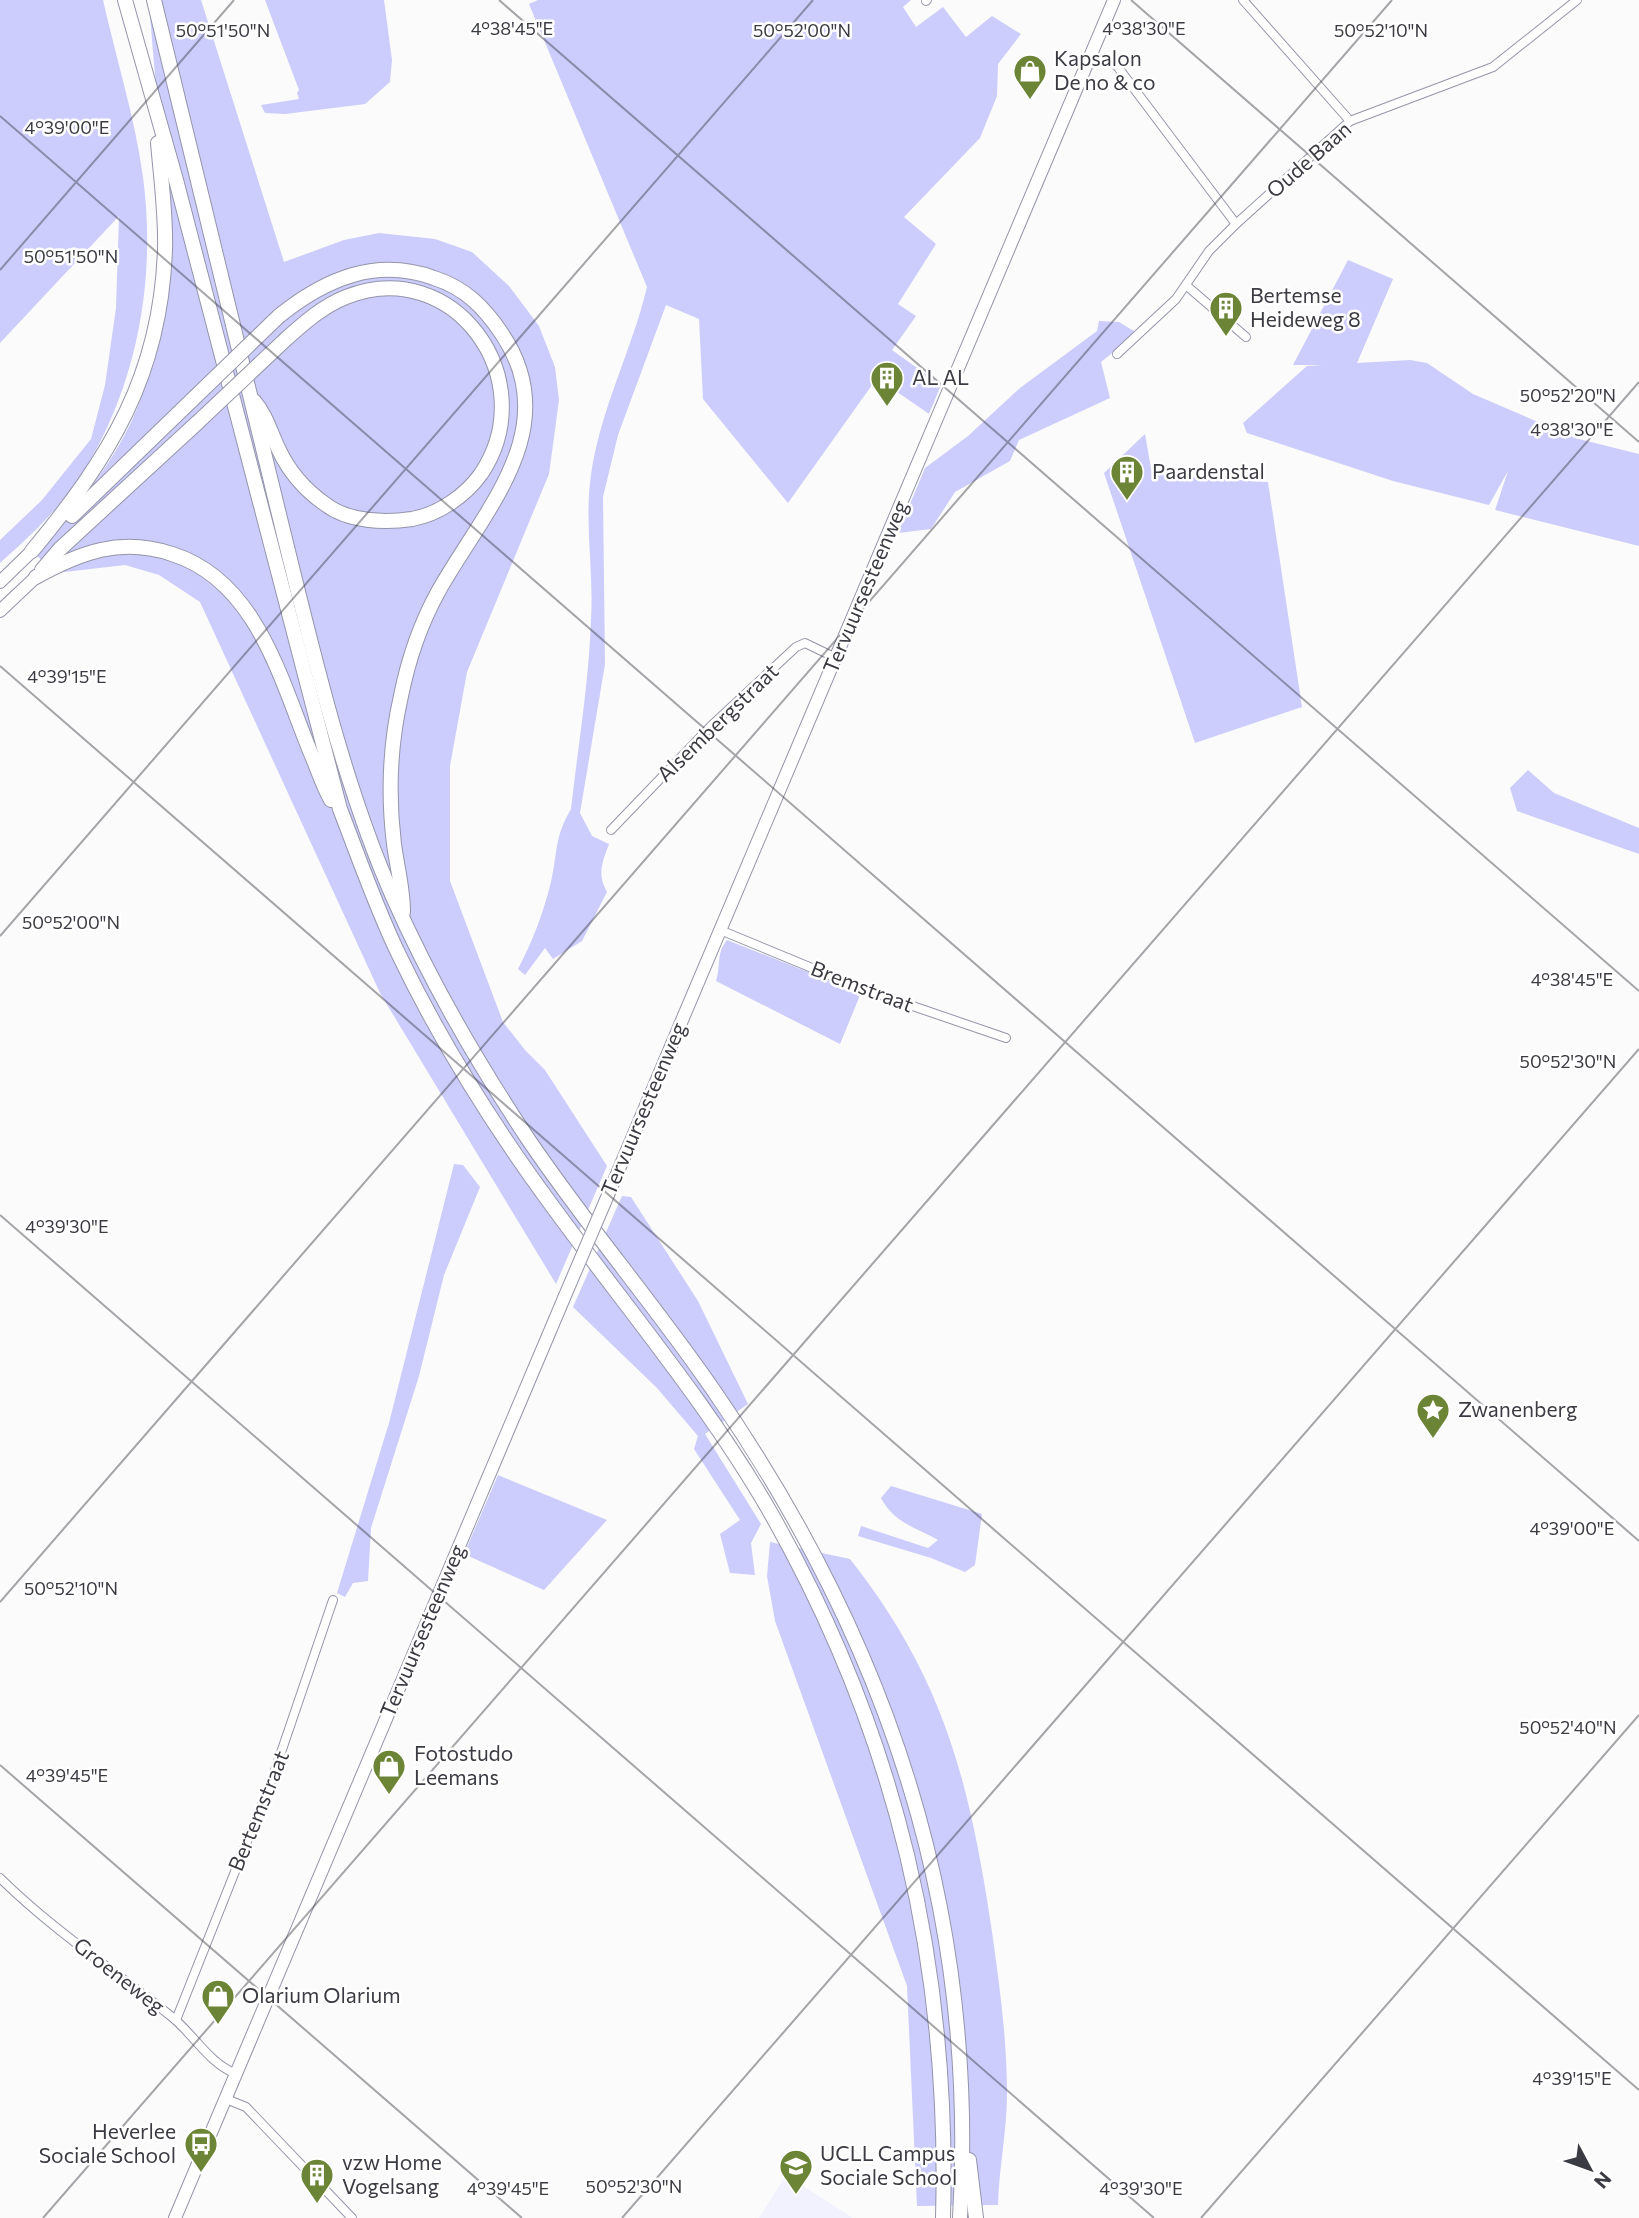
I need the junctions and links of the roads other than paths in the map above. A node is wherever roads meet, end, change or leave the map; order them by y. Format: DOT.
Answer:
graph roads {
  1 [pos="125,0"];
  2 [pos="154,0"];
  3 [pos="1114,0"];
  4 [pos="1243,0"];
  5 [pos="1577,0"];
  6 [pos="1117,66"];
  7 [pos="157,120"];
  8 [pos="1350,121"];
  9 [pos="1236,224"];
  10 [pos="1187,286"];
  11 [pos="1246,337"];
  12 [pos="1117,354"];
  13 [pos="249,396"];
  14 [pos="33,551"];
  15 [pos="36,577"];
  16 [pos="0,582"];
  17 [pos="0,611"];
  18 [pos="836,658"];
  19 [pos="340,810"];
  20 [pos="611,830"];
  21 [pos="403,916"];
  22 [pos="720,930"];
  23 [pos="1006,1038"];
  24 [pos="333,1600"];
  25 [pos="0,1878"];
  26 [pos="176,2020"];
  27 [pos="236,2074"];
  28 [pos="226,2099"];
  29 [pos="965,2139"];
  30 [pos="944,2179"];
  31 [pos="175,2218"];
  32 [pos="352,2218"];
  33 [pos="933,2218"];
  34 [pos="943,2218"];
  35 [pos="960,2218"];
  36 [pos="976,2218"];
  1 -- 7 [label="highway"];
  2 -- 13 [label="highway"];
  3 -- 18 [label="main road, Tervuursesteenweg"];
  4 -- 8 [label="street"];
  5 -- 8 [label="street, Oude Baan"];
  6 -- 9 [label="street"];
  7 -- 14 [label="highway"];
  7 -- 19 [label="highway"];
  8 -- 9 [label="street, Oude Baan"];
  9 -- 10 [label="street, Oude Baan"];
  10 -- 11 [label="street"];
  10 -- 12 [label="street, Oude Baan"];
  13 -- 15 [label="highway, bridge"];
  13 -- 21 [label="highway"];
  14 -- 16 [label="main road"];
  14 -- 21 [label="highway, bridge"];
  15 -- 17 [label="main road"];
  15 -- 19 [label="highway"];
  18 -- 20 [label="street, Alsembergstraat"];
  18 -- 22 [label="main road, Tervuursesteenweg"];
  19 -- 30 [label="highway"];
  21 -- 29 [label="highway"];
  22 -- 23 [label="street, Bremstraat"];
  22 -- 27 [label="main road, Tervuursesteenweg, bridge"];
  24 -- 26 [label="street, Bertemstraat"];
  25 -- 26 [label="street, Groeneweg"];
  26 -- 27 [label="street, Groeneweg"];
  27 -- 28 [label="main road, Tervuursesteenweg"];
  28 -- 31 [label="main road, Tervuursesteenweg"];
  28 -- 32 [label="street"];
  29 -- 35 [label="highway"];
  29 -- 36 [label="highway"];
  30 -- 33 [label="highway"];
  30 -- 34 [label="highway"];
}
